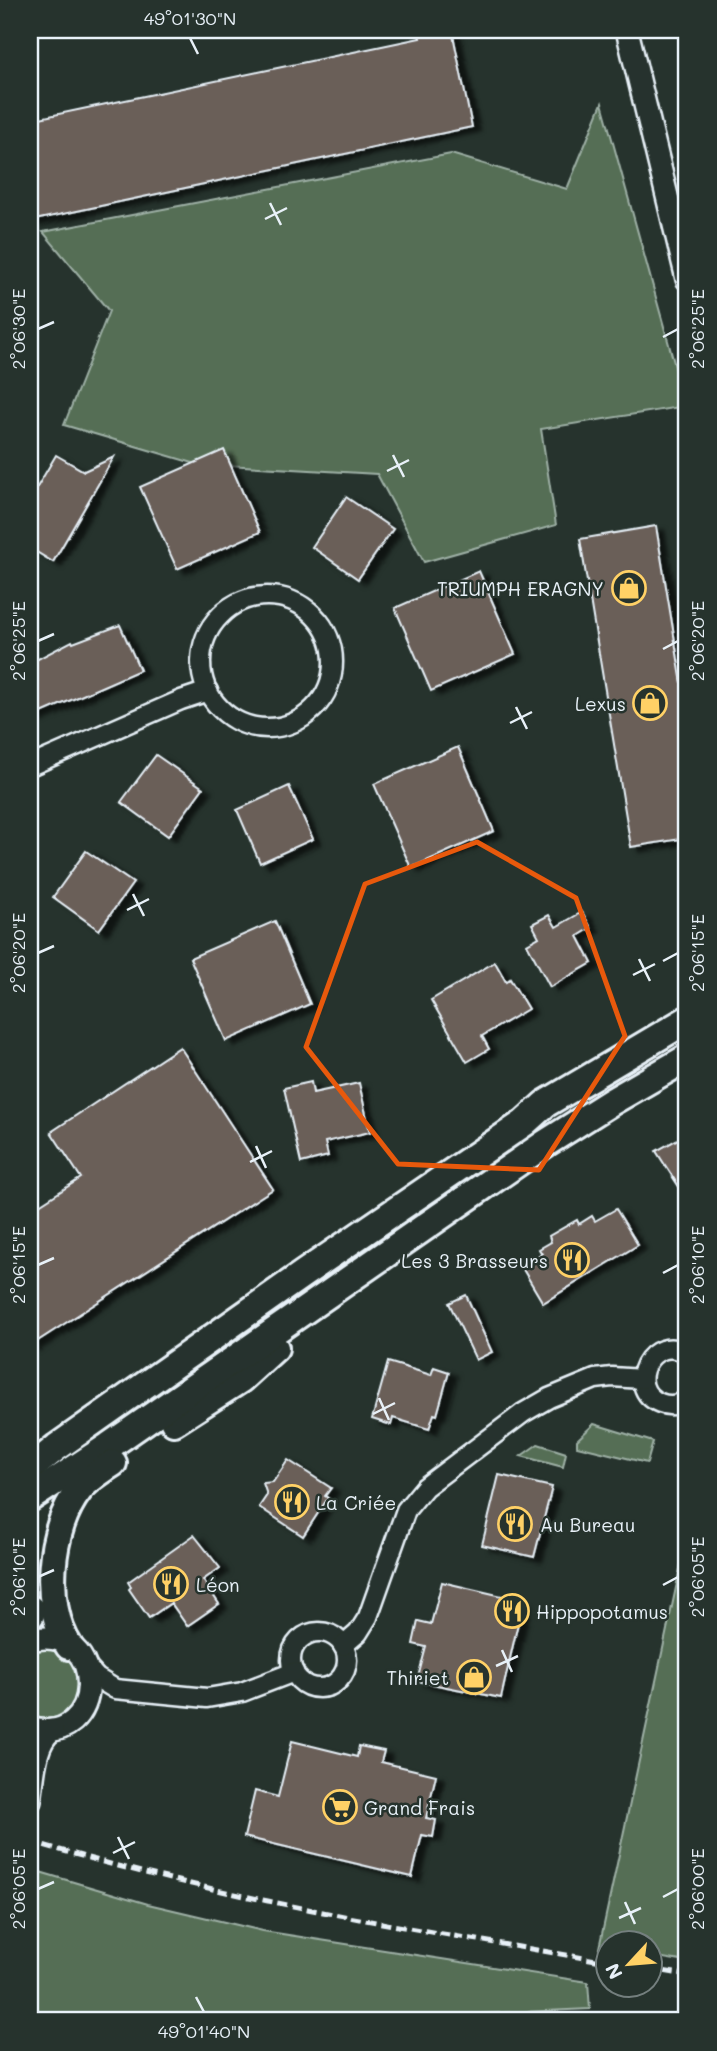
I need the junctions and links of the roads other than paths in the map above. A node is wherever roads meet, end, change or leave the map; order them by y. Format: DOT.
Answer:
graph roads {
  1 [pos="627,30"];
  2 [pos="687,279"];
  3 [pos="208,691"];
  4 [pos="30,766"];
  5 [pos="687,1020"];
  6 [pos="687,1058"];
  7 [pos="414,1233"];
  8 [pos="687,1354"];
  9 [pos="642,1379"];
  10 [pos="687,1400"];
  11 [pos="57,1447"];
  12 [pos="30,1449"];
  13 [pos="30,1469"];
  14 [pos="30,1498"];
  15 [pos="30,1640"];
  16 [pos="69,1646"];
  17 [pos="343,1646"];
  18 [pos="87,1667"];
  19 [pos="294,1672"];
  20 [pos="121,1690"];
  21 [pos="84,1706"];
  22 [pos="30,1728"];
  23 [pos="52,1730"];
  24 [pos="30,1801"];
  1 -- 2 [label="street"];
  3 -- 3 [label="street"];
  3 -- 4 [label="street"];
  5 -- 11 [label="main road"];
  6 -- 7 [label="main road"];
  7 -- 14 [label="main road"];
  7 -- 16 [label="main road"];
  8 -- 9 [label="street"];
  9 -- 10 [label="street"];
  9 -- 17 [label="street"];
  11 -- 12 [label="main road"];
  11 -- 13 [label="main road"];
  15 -- 16 [label="street"];
  16 -- 18 [label="street"];
  17 -- 19 [label="street"];
  17 -- 19 [label="street"];
  18 -- 20 [label="street"];
  18 -- 21 [label="street"];
  19 -- 20 [label="street"];
  20 -- 21 [label="street"];
  21 -- 23 [label="street"];
  22 -- 23 [label="street"];
  23 -- 24 [label="street"];
}
